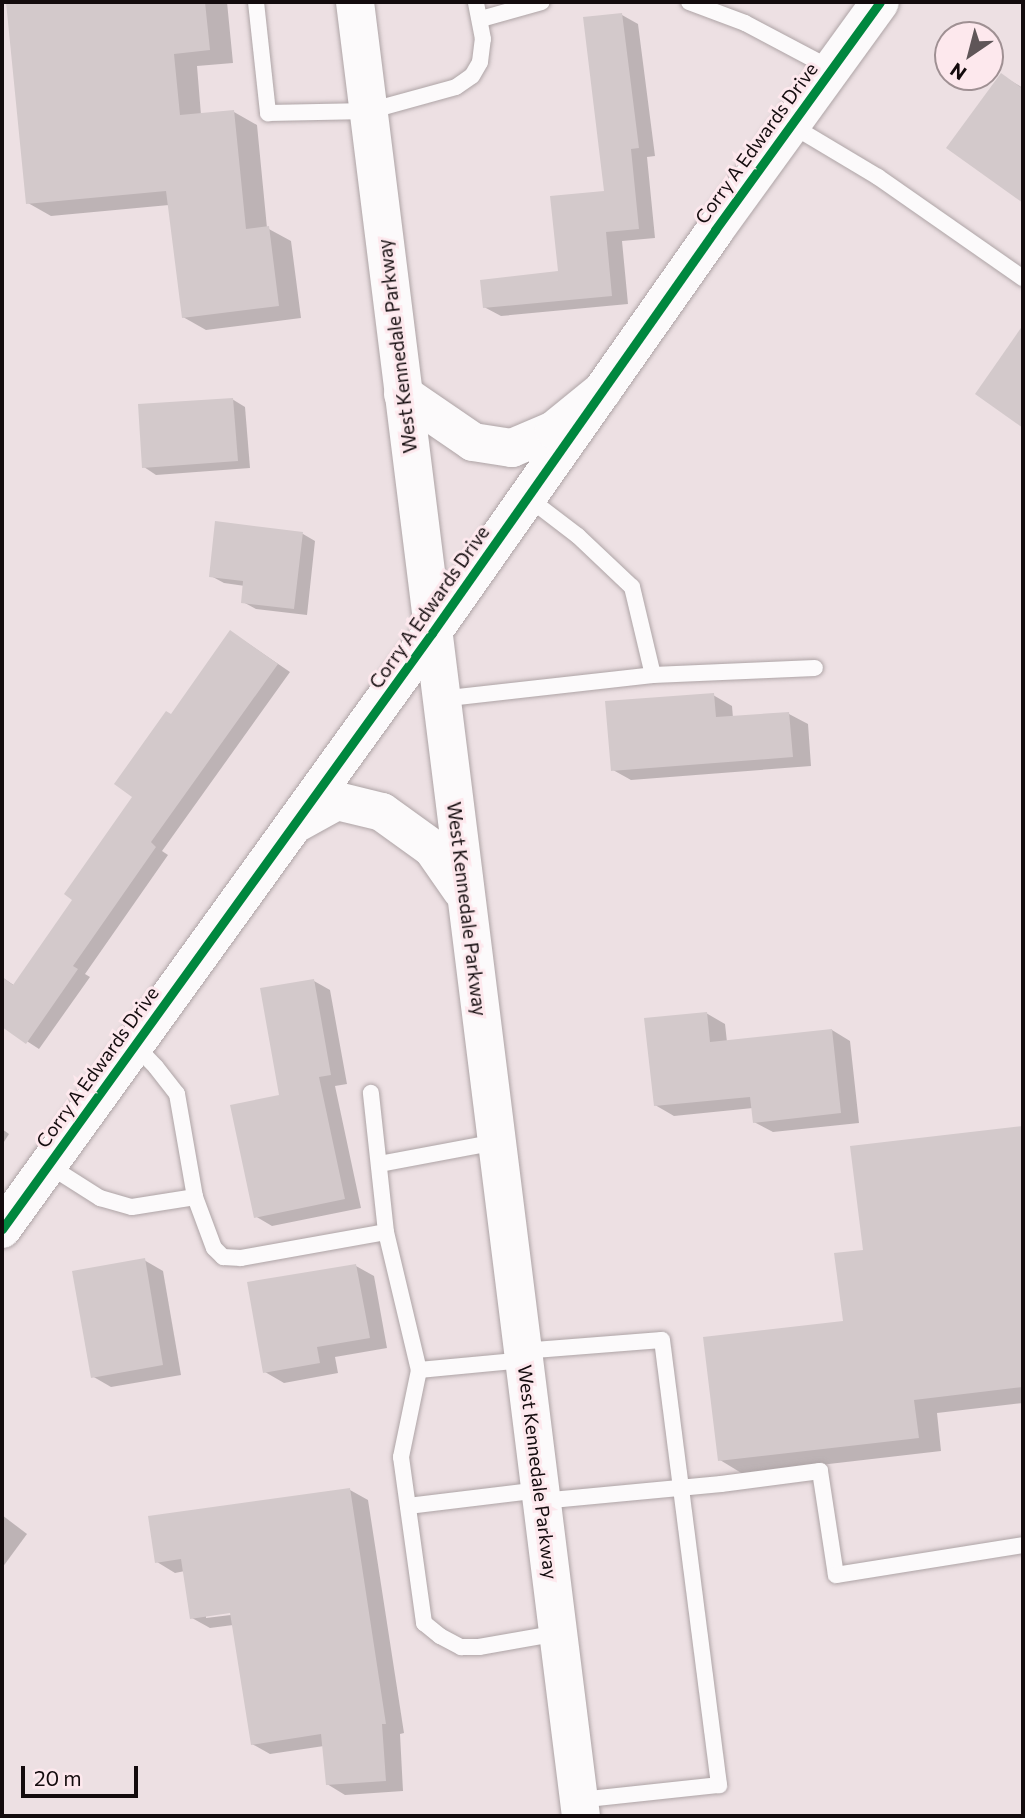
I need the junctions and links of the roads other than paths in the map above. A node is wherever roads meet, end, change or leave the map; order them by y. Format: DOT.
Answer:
graph roads {
  1 [pos="256,2"];
  2 [pos="355,2"];
  3 [pos="476,2"];
  4 [pos="542,2"];
  5 [pos="689,2"];
  6 [pos="880,2"];
  7 [pos="481,19"];
  8 [pos="832,69"];
  9 [pos="369,111"];
  10 [pos="791,125"];
  11 [pos="1023,278"];
  12 [pos="603,390"];
  13 [pos="403,394"];
  14 [pos="527,497"];
  15 [pos="432,633"];
  16 [pos="815,668"];
  17 [pos="653,675"];
  18 [pos="440,699"];
  19 [pos="295,824"];
  20 [pos="466,896"];
  21 [pos="135,1045"];
  22 [pos="371,1093"];
  23 [pos="496,1142"];
  24 [pos="380,1164"];
  25 [pos="48,1165"];
  26 [pos="195,1197"];
  27 [pos="2,1229"];
  28 [pos="386,1232"];
  29 [pos="523,1355"];
  30 [pos="419,1370"];
  31 [pos="681,1488"];
  32 [pos="541,1495"];
  33 [pos="408,1506"];
  34 [pos="1023,1545"];
  35 [pos="558,1633"];
  36 [pos="580,1808"];
  1 -- 9 [label="lane"];
  2 -- 9 [label="main road, West Kennedale Parkway"];
  3 -- 7 [label="lane"];
  4 -- 7 [label="lane"];
  5 -- 8 [label="lane"];
  6 -- 8 [label="main road, Corry A Edwards Drive"];
  7 -- 9 [label="lane"];
  8 -- 10 [label="main road, Corry A Edwards Drive"];
  9 -- 13 [label="main road, West Kennedale Parkway"];
  10 -- 11 [label="lane"];
  10 -- 12 [label="main road, Corry A Edwards Drive"];
  12 -- 13 [label="main road"];
  12 -- 14 [label="main road, Corry A Edwards Drive"];
  13 -- 15 [label="main road, West Kennedale Parkway"];
  14 -- 15 [label="main road, Corry A Edwards Drive"];
  14 -- 17 [label="lane"];
  15 -- 18 [label="main road, West Kennedale Parkway"];
  15 -- 19 [label="main road, Corry A Edwards Drive"];
  16 -- 17 [label="lane"];
  17 -- 18 [label="lane"];
  18 -- 20 [label="main road, West Kennedale Parkway"];
  19 -- 20 [label="main road"];
  19 -- 21 [label="main road, Corry A Edwards Drive"];
  20 -- 23 [label="main road, West Kennedale Parkway"];
  21 -- 25 [label="main road, Corry A Edwards Drive"];
  21 -- 26 [label="lane"];
  22 -- 24 [label="lane"];
  23 -- 24 [label="lane"];
  23 -- 29 [label="main road, West Kennedale Parkway"];
  24 -- 28 [label="lane"];
  25 -- 26 [label="lane"];
  25 -- 27 [label="main road, Corry A Edwards Drive"];
  26 -- 28 [label="lane"];
  28 -- 30 [label="lane"];
  29 -- 30 [label="lane"];
  29 -- 31 [label="lane"];
  29 -- 32 [label="main road, West Kennedale Parkway"];
  30 -- 33 [label="lane"];
  31 -- 32 [label="lane"];
  31 -- 34 [label="lane"];
  31 -- 36 [label="lane"];
  32 -- 33 [label="lane"];
  32 -- 35 [label="main road, West Kennedale Parkway"];
  33 -- 35 [label="lane"];
  35 -- 36 [label="main road, West Kennedale Parkway"];
}
